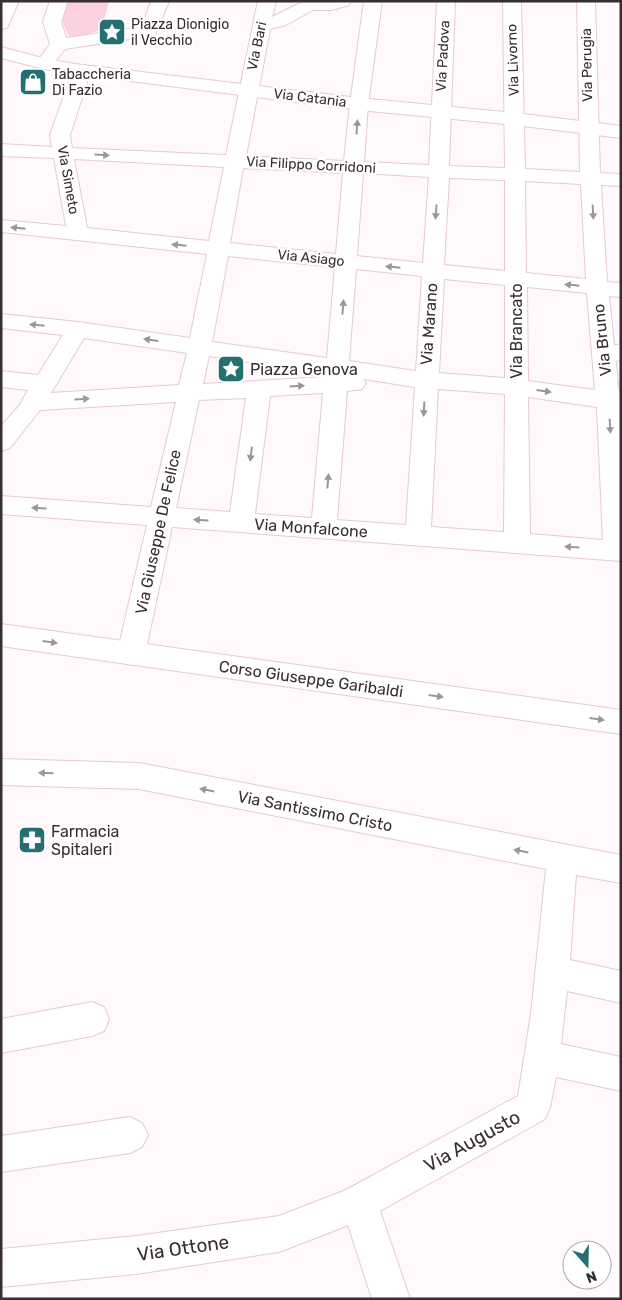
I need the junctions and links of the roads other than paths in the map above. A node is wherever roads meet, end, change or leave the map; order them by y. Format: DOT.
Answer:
graph roads {
  1 [pos="10,1"];
  2 [pos="58,1"];
  3 [pos="160,1"];
  4 [pos="267,1"];
  5 [pos="343,1"];
  6 [pos="373,1"];
  7 [pos="446,1"];
  8 [pos="512,1"];
  9 [pos="586,1"];
  10 [pos="1,24"];
  11 [pos="262,25"];
  12 [pos="59,44"];
  13 [pos="1,52"];
  14 [pos="44,64"];
  15 [pos="82,70"];
  16 [pos="248,90"];
  17 [pos="359,104"];
  18 [pos="441,111"];
  19 [pos="515,119"];
  20 [pos="588,128"];
  21 [pos="621,132"];
  22 [pos="1,150"];
  23 [pos="64,154"];
  24 [pos="234,162"];
  25 [pos="354,167"];
  26 [pos="439,171"];
  27 [pos="515,175"];
  28 [pos="591,179"];
  29 [pos="621,180"];
  30 [pos="1,226"];
  31 [pos="78,234"];
  32 [pos="218,250"];
  33 [pos="347,262"];
  34 [pos="433,271"];
  35 [pos="515,280"];
  36 [pos="597,288"];
  37 [pos="621,290"];
  38 [pos="1,321"];
  39 [pos="76,329"];
  40 [pos="200,342"];
  41 [pos="612,353"];
  42 [pos="338,377"];
  43 [pos="1,379"];
  44 [pos="420,380"];
  45 [pos="516,387"];
  46 [pos="258,397"];
  47 [pos="35,399"];
  48 [pos="615,401"];
  49 [pos="187,402"];
  50 [pos="1,442"];
  51 [pos="1,506"];
  52 [pos="161,518"];
  53 [pos="241,524"];
  54 [pos="324,529"];
  55 [pos="418,536"];
  56 [pos="517,543"];
  57 [pos="619,551"];
  58 [pos="2,636"];
  59 [pos="131,654"];
  60 [pos="621,722"];
  61 [pos="4,771"];
  62 [pos="562,859"];
  63 [pos="621,869"];
  64 [pos="554,972"];
  65 [pos="621,987"];
  66 [pos="92,1019"];
  67 [pos="1,1036"];
  68 [pos="544,1057"];
  69 [pos="621,1074"];
  70 [pos="130,1135"];
  71 [pos="1,1154"];
  72 [pos="360,1203"];
  73 [pos="1,1268"];
  74 [pos="391,1299"];
  1 -- 10 [label="street"];
  2 -- 12 [label="street"];
  3 -- 12 [label="street"];
  4 -- 11 [label="street, Via Bari"];
  5 -- 11 [label="street"];
  6 -- 17 [label="street"];
  7 -- 18 [label="street, Via Padova"];
  8 -- 19 [label="street, Via Livorno"];
  9 -- 20 [label="street, Via Perugia"];
  11 -- 16 [label="street, Via Bari"];
  12 -- 14 [label="street"];
  13 -- 14 [label="street, Via Catania"];
  14 -- 15 [label="street, Via Catania"];
  15 -- 16 [label="street, Via Catania"];
  15 -- 23 [label="street, Via Simeto"];
  16 -- 17 [label="street, Via Catania"];
  16 -- 24 [label="street"];
  17 -- 18 [label="street, Via Catania"];
  25 -- 17 [label="street, one-way"];
  18 -- 19 [label="street, Via Catania"];
  18 -- 26 [label="street, Via Marano"];
  19 -- 20 [label="street, Via Catania"];
  19 -- 27 [label="street, Via Brancato"];
  20 -- 21 [label="street, Via Catania"];
  20 -- 28 [label="street, Via Bruno"];
  22 -- 23 [label="street, Via Filippo Corridoni"];
  23 -- 24 [label="street, Via Filippo Corridoni, one-way"];
  23 -- 31 [label="street, Via Simeto"];
  24 -- 25 [label="street, Via Filippo Corridoni"];
  24 -- 32 [label="street"];
  25 -- 26 [label="street, Via Filippo Corridoni"];
  25 -- 33 [label="street"];
  26 -- 27 [label="street, Via Filippo Corridoni"];
  26 -- 34 [label="street, Via Marano, one-way"];
  27 -- 28 [label="street, Via Filippo Corridoni"];
  27 -- 35 [label="street, Via Brancato"];
  28 -- 29 [label="street, Via Filippo Corridoni"];
  28 -- 36 [label="street, Via Bruno, one-way"];
  31 -- 30 [label="street, Via Asiago, one-way"];
  32 -- 31 [label="street, Via Asiago, one-way"];
  32 -- 33 [label="street, Via Asiago"];
  32 -- 40 [label="street"];
  34 -- 33 [label="street, Via Asiago, one-way"];
  42 -- 33 [label="street, one-way"];
  34 -- 35 [label="street, Via Asiago"];
  34 -- 44 [label="street, Via Marano"];
  36 -- 35 [label="street, Via Asiago, one-way"];
  35 -- 45 [label="street, Via Brancato"];
  36 -- 37 [label="street, Via Asiago"];
  36 -- 41 [label="street, Via Bruno"];
  39 -- 38 [label="street, one-way"];
  40 -- 39 [label="street, one-way"];
  39 -- 47 [label="street"];
  40 -- 42 [label="street"];
  40 -- 49 [label="street, Via Giuseppe De Felice"];
  41 -- 48 [label="street, Via Bruno"];
  42 -- 44 [label="street"];
  46 -- 42 [label="street, one-way"];
  54 -- 42 [label="street, one-way"];
  43 -- 47 [label="street"];
  44 -- 45 [label="street"];
  44 -- 55 [label="street, Via Marano, one-way"];
  45 -- 48 [label="street, one-way"];
  45 -- 56 [label="street, Via Brancato"];
  46 -- 49 [label="street"];
  46 -- 53 [label="street, one-way"];
  47 -- 49 [label="street, one-way"];
  47 -- 50 [label="street"];
  48 -- 57 [label="street, Via Bruno, one-way"];
  49 -- 52 [label="street, Via Giuseppe De Felice"];
  52 -- 51 [label="street, Via Monfalcone, one-way"];
  53 -- 52 [label="street, Via Monfalcone, one-way"];
  52 -- 59 [label="street, Via Giuseppe De Felice"];
  53 -- 54 [label="street, Via Monfalcone"];
  54 -- 55 [label="street, Via Monfalcone"];
  55 -- 56 [label="street, Via Monfalcone"];
  57 -- 56 [label="street, Via Monfalcone, one-way"];
  58 -- 59 [label="street, Corso Giuseppe Garibaldi, one-way"];
  59 -- 60 [label="street, Corso Giuseppe Garibaldi, one-way"];
  62 -- 61 [label="street, Via Santissimo Cristo, one-way"];
  62 -- 63 [label="street, Via Santissimo Cristo"];
  62 -- 64 [label="street, Via Augusto"];
  64 -- 65 [label="street"];
  64 -- 68 [label="street, Via Augusto"];
  66 -- 67 [label="street"];
  68 -- 69 [label="street"];
  68 -- 72 [label="street, Via Augusto"];
  70 -- 71 [label="street"];
  72 -- 73 [label="street, Via Ottone"];
  72 -- 74 [label="street"];
}
